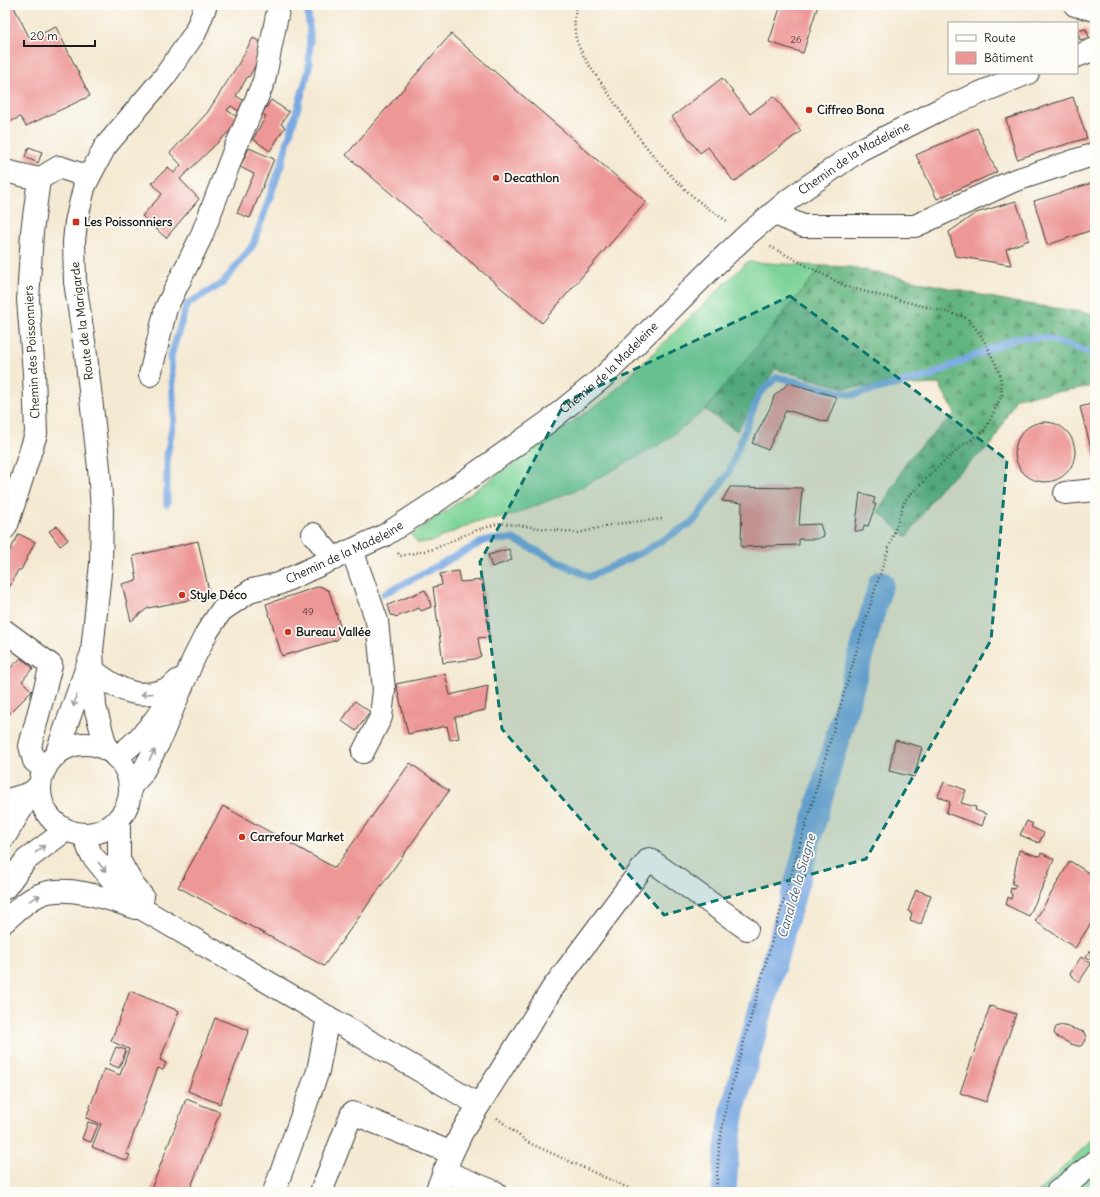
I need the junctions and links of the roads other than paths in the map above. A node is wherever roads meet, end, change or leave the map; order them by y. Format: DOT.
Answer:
graph roads {
  1 [pos="206,5"];
  2 [pos="279,5"];
  3 [pos="1075,5"];
  4 [pos="1095,10"];
  5 [pos="1095,49"];
  6 [pos="1078,56"];
  7 [pos="1026,74"];
  8 [pos="1095,154"];
  9 [pos="5,171"];
  10 [pos="89,177"];
  11 [pos="39,179"];
  12 [pos="773,212"];
  13 [pos="150,375"];
  14 [pos="1095,490"];
  15 [pos="1065,493"];
  16 [pos="5,528"];
  17 [pos="313,534"];
  18 [pos="343,554"];
  19 [pos="5,631"];
  20 [pos="93,661"];
  21 [pos="187,669"];
  22 [pos="363,752"];
  23 [pos="112,753"];
  24 [pos="43,776"];
  25 [pos="130,787"];
  26 [pos="5,801"];
  27 [pos="119,818"];
  28 [pos="74,832"];
  29 [pos="5,836"];
  30 [pos="5,888"];
  31 [pos="144,910"];
  32 [pos="5,921"];
  33 [pos="165,922"];
  34 [pos="747,929"];
  35 [pos="328,1017"];
  36 [pos="479,1105"];
  37 [pos="448,1162"];
  38 [pos="1095,1162"];
  39 [pos="274,1192"];
  40 [pos="321,1192"];
  41 [pos="436,1192"];
  42 [pos="496,1192"];
  43 [pos="1057,1192"];
  1 -- 10 [label="street, Route de la Marigarde"];
  2 -- 13 [label="street"];
  3 -- 4 [label="street"];
  5 -- 6 [label="street"];
  7 -- 12 [label="street, Chemin de la Madeleine"];
  8 -- 12 [label="street"];
  9 -- 11 [label="street"];
  10 -- 11 [label="street"];
  10 -- 20 [label="street, Route de la Marigarde"];
  11 -- 16 [label="street, Chemin des Poissonniers"];
  12 -- 18 [label="street, Chemin de la Madeleine"];
  14 -- 15 [label="street"];
  17 -- 18 [label="street"];
  18 -- 21 [label="street, Chemin de la Madeleine"];
  18 -- 22 [label="street"];
  19 -- 24 [label="street"];
  21 -- 20 [label="street, one-way"];
  20 -- 23 [label="street, Route de la Marigarde"];
  20 -- 24 [label="street, Route de la Marigarde, one-way"];
  21 -- 23 [label="street"];
  25 -- 21 [label="street, one-way"];
  23 -- 24 [label="street"];
  23 -- 25 [label="street"];
  24 -- 26 [label="street"];
  24 -- 28 [label="street"];
  24 -- 29 [label="street, Route de la Marigarde"];
  25 -- 27 [label="street"];
  27 -- 28 [label="street"];
  27 -- 33 [label="street"];
  30 -- 28 [label="street, one-way"];
  28 -- 31 [label="street, one-way"];
  32 -- 31 [label="street, one-way"];
  31 -- 33 [label="street"];
  33 -- 35 [label="street"];
  34 -- 36 [label="street"];
  35 -- 36 [label="street"];
  35 -- 39 [label="street"];
  36 -- 37 [label="street"];
  37 -- 40 [label="street"];
  37 -- 41 [label="street"];
  37 -- 42 [label="street"];
  38 -- 43 [label="street"];
}
